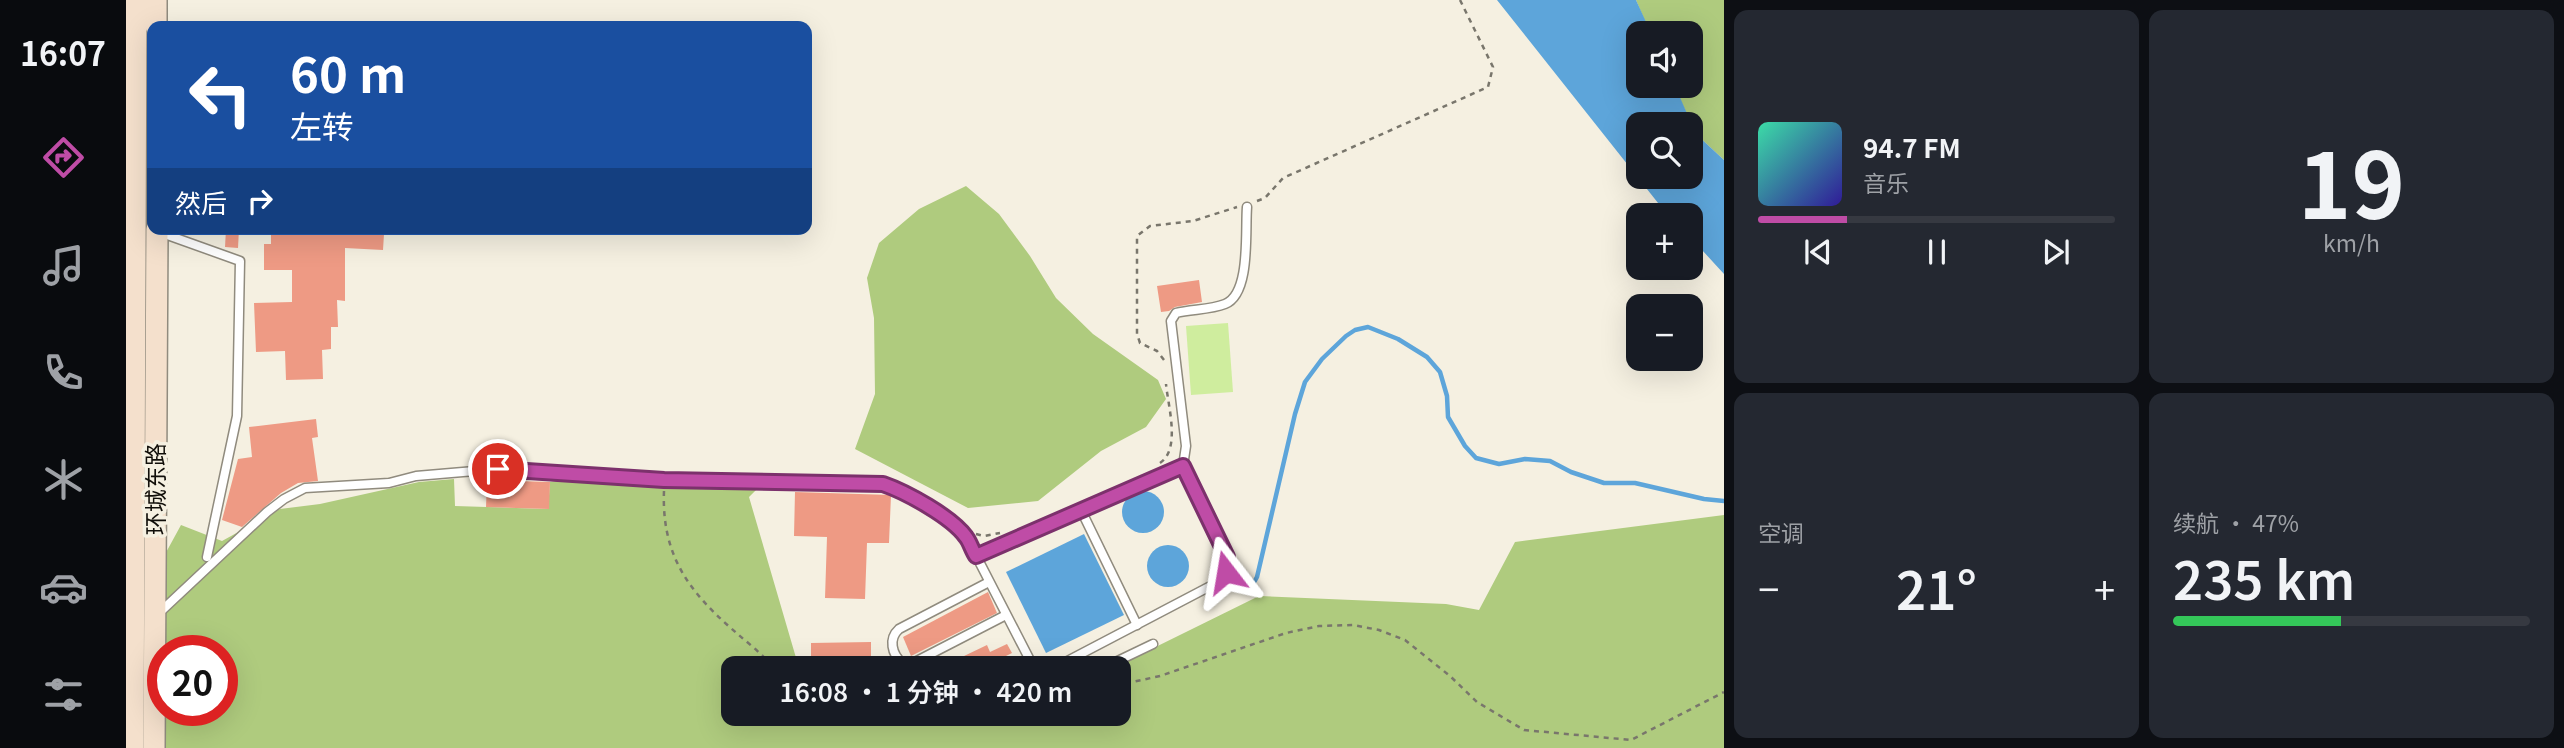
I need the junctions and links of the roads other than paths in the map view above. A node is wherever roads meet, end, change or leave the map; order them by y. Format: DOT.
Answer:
graph roads {
  1 [pos="136,0"];
  2 [pos="156,0"];
  3 [pos="156,21"];
  4 [pos="1247,207"];
  5 [pos="144,230"];
  6 [pos="159,235"];
  7 [pos="1183,466"];
  8 [pos="1081,510"];
  9 [pos="976,556"];
  10 [pos="206,557"];
  11 [pos="989,582"];
  12 [pos="1006,615"];
  13 [pos="156,616"];
  14 [pos="1137,625"];
  15 [pos="1153,644"];
  16 [pos="1028,656"];
  17 [pos="1077,656"];
  18 [pos="1128,656"];
  19 [pos="132,748"];
  20 [pos="154,748"];
  1 -- 5 [label="main road, 环城东路"];
  2 -- 3 [label="main road"];
  4 -- 7 [label="lane"];
  5 -- 13 [label="main road, 环城东路"];
  5 -- 19 [label="main road, 环城东路"];
  6 -- 10 [label="lane"];
  7 -- 8 [label="lane"];
  7 -- 14 [label="lane"];
  8 -- 9 [label="lane"];
  8 -- 14 [label="lane"];
  9 -- 11 [label="lane"];
  9 -- 13 [label="lane"];
  11 -- 12 [label="lane"];
  11 -- 12 [label="lane"];
  12 -- 16 [label="lane"];
  13 -- 20 [label="main road, 环城东路"];
  14 -- 17 [label="lane"];
  15 -- 18 [label="lane"];
}
